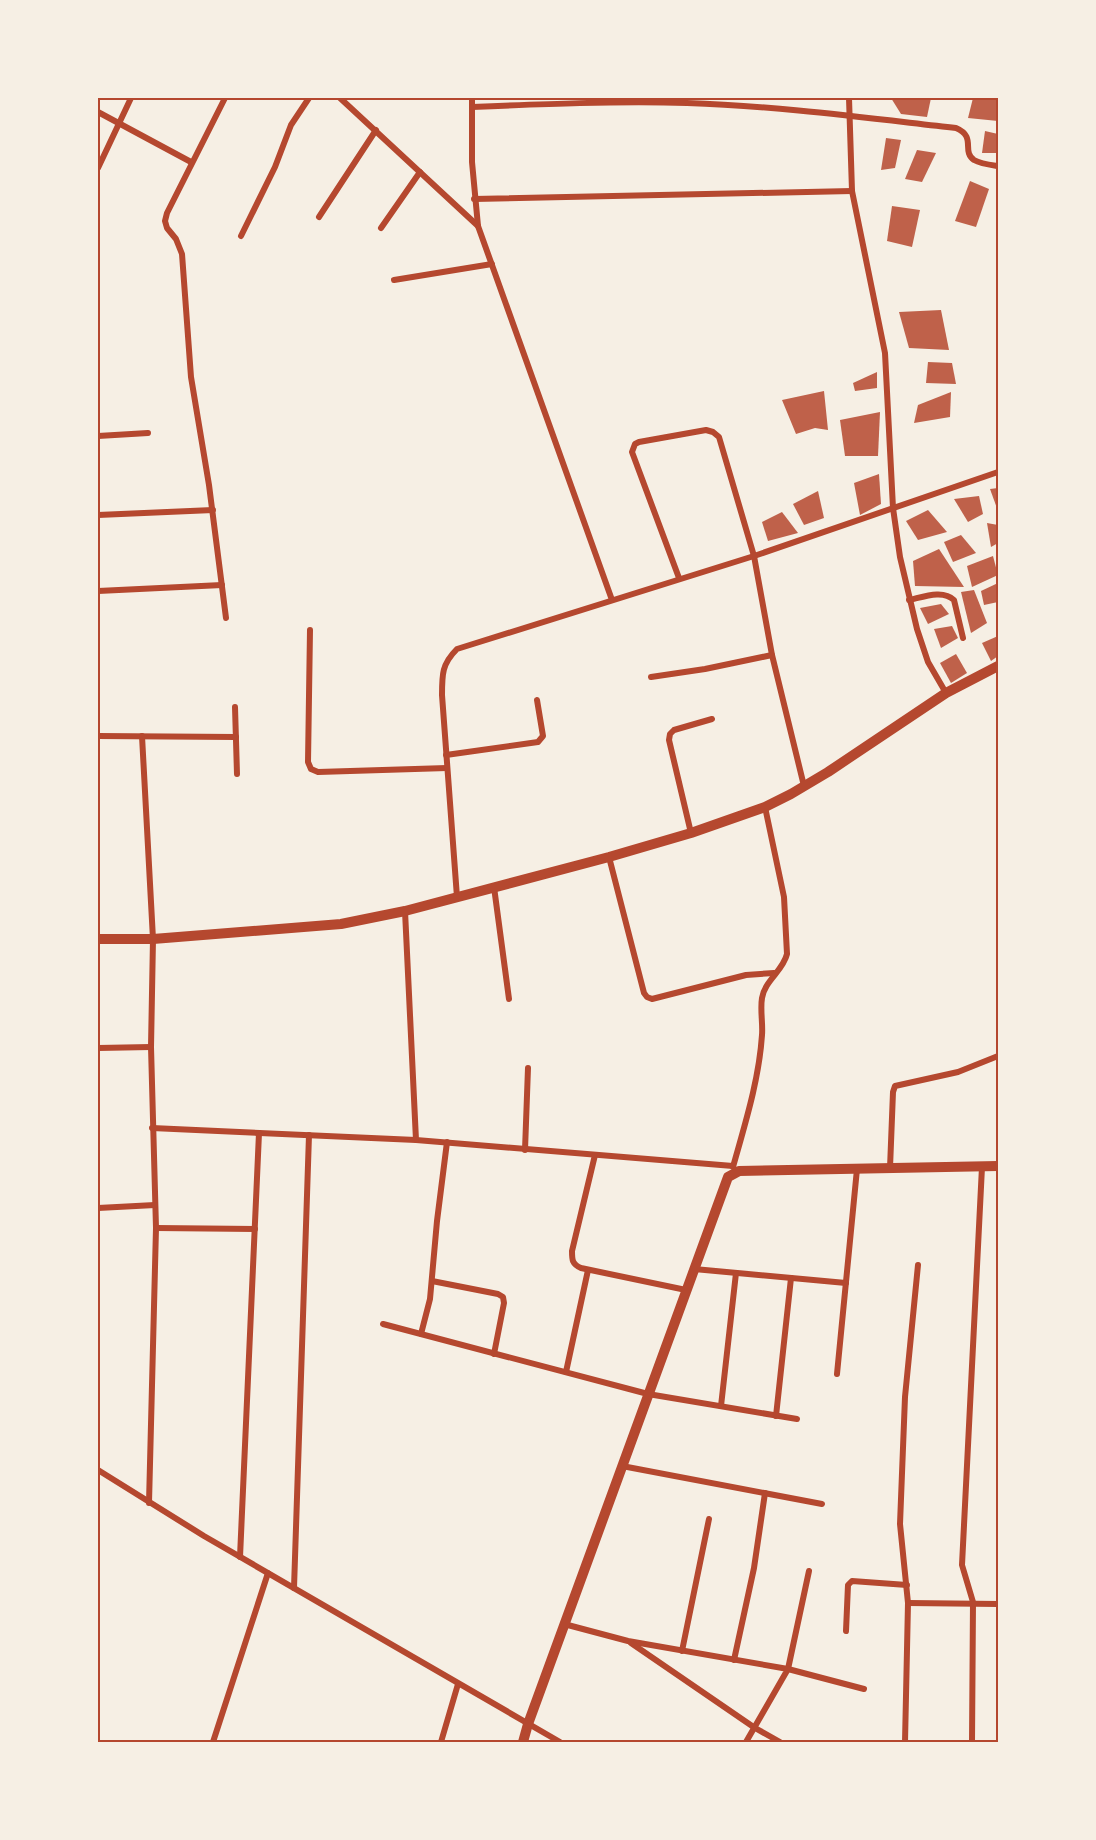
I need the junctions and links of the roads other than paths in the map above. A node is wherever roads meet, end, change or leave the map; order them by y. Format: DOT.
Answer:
graph roads {
  1 [pos="131,98"];
  2 [pos="225,98"];
  3 [pos="309,98"];
  4 [pos="340,98"];
  5 [pos="472,98"];
  6 [pos="849,98"];
  7 [pos="472,107"];
  8 [pos="98,112"];
  9 [pos="848,116"];
  10 [pos="119,122"];
  11 [pos="376,130"];
  12 [pos="191,162"];
  13 [pos="999,166"];
  14 [pos="98,168"];
  15 [pos="420,172"];
  16 [pos="852,191"];
  17 [pos="474,199"];
  18 [pos="319,218"];
  19 [pos="478,226"];
  20 [pos="381,228"];
  21 [pos="241,236"];
  22 [pos="492,264"];
  23 [pos="394,280"];
  24 [pos="148,433"];
  25 [pos="98,436"];
  26 [pos="999,472"];
  27 [pos="893,508"];
  28 [pos="213,510"];
  29 [pos="98,515"];
  30 [pos="754,556"];
  31 [pos="679,578"];
  32 [pos="222,585"];
  33 [pos="98,591"];
  34 [pos="612,600"];
  35 [pos="909,600"];
  36 [pos="226,618"];
  37 [pos="310,630"];
  38 [pos="963,638"];
  39 [pos="772,655"];
  40 [pos="999,666"];
  41 [pos="651,677"];
  42 [pos="946,693"];
  43 [pos="537,700"];
  44 [pos="235,706"];
  45 [pos="712,719"];
  46 [pos="98,736"];
  47 [pos="142,736"];
  48 [pos="236,737"];
  49 [pos="446,755"];
  50 [pos="447,768"];
  51 [pos="237,774"];
  52 [pos="804,786"];
  53 [pos="765,807"];
  54 [pos="691,833"];
  55 [pos="609,857"];
  56 [pos="494,886"];
  57 [pos="457,897"];
  58 [pos="405,911"];
  59 [pos="98,939"];
  60 [pos="153,939"];
  61 [pos="774,973"];
  62 [pos="509,999"];
  63 [pos="151,1047"];
  64 [pos="98,1048"];
  65 [pos="999,1056"];
  66 [pos="528,1068"];
  67 [pos="153,1128"];
  68 [pos="259,1133"];
  69 [pos="309,1135"];
  70 [pos="416,1140"];
  71 [pos="447,1142"];
  72 [pos="525,1150"];
  73 [pos="595,1155"];
  74 [pos="999,1166"];
  75 [pos="982,1167"];
  76 [pos="890,1168"];
  77 [pos="732,1169"];
  78 [pos="856,1169"];
  79 [pos="155,1205"];
  80 [pos="98,1208"];
  81 [pos="156,1228"];
  82 [pos="255,1229"];
  83 [pos="918,1265"];
  84 [pos="693,1269"];
  85 [pos="588,1270"];
  86 [pos="736,1274"];
  87 [pos="791,1278"];
  88 [pos="432,1281"];
  89 [pos="846,1283"];
  90 [pos="686,1290"];
  91 [pos="383,1324"];
  92 [pos="422,1334"];
  93 [pos="494,1354"];
  94 [pos="566,1372"];
  95 [pos="837,1374"];
  96 [pos="648,1394"];
  97 [pos="721,1406"];
  98 [pos="776,1416"];
  99 [pos="797,1419"];
  100 [pos="622,1466"];
  101 [pos="98,1470"];
  102 [pos="765,1493"];
  103 [pos="149,1503"];
  104 [pos="822,1504"];
  105 [pos="709,1519"];
  106 [pos="240,1557"];
  107 [pos="809,1571"];
  108 [pos="268,1573"];
  109 [pos="907,1585"];
  110 [pos="294,1588"];
  111 [pos="973,1602"];
  112 [pos="908,1603"];
  113 [pos="999,1604"];
  114 [pos="564,1624"];
  115 [pos="846,1631"];
  116 [pos="628,1641"];
  117 [pos="682,1651"];
  118 [pos="734,1660"];
  119 [pos="788,1670"];
  120 [pos="458,1684"];
  121 [pos="864,1689"];
  122 [pos="528,1724"];
  123 [pos="755,1728"];
  124 [pos="213,1743"];
  125 [pos="441,1743"];
  126 [pos="523,1743"];
  127 [pos="560,1743"];
  128 [pos="746,1743"];
  129 [pos="780,1743"];
  130 [pos="905,1743"];
  131 [pos="972,1743"];
  1 -- 10 [label="street"];
  2 -- 12 [label="street"];
  3 -- 21 [label="street"];
  4 -- 11 [label="street"];
  5 -- 7 [label="street"];
  6 -- 9 [label="street"];
  7 -- 9 [label="street"];
  7 -- 17 [label="street"];
  8 -- 10 [label="street"];
  9 -- 13 [label="street"];
  9 -- 16 [label="street"];
  10 -- 12 [label="street"];
  10 -- 14 [label="street"];
  11 -- 15 [label="street"];
  11 -- 18 [label="street"];
  12 -- 28 [label="street"];
  15 -- 19 [label="street"];
  15 -- 20 [label="street"];
  16 -- 17 [label="street"];
  16 -- 27 [label="street"];
  17 -- 19 [label="street"];
  19 -- 22 [label="street"];
  22 -- 23 [label="street"];
  22 -- 34 [label="street"];
  24 -- 25 [label="street"];
  26 -- 27 [label="street"];
  27 -- 30 [label="street"];
  27 -- 35 [label="street"];
  28 -- 29 [label="street"];
  28 -- 32 [label="street"];
  30 -- 31 [label="street"];
  30 -- 31 [label="street"];
  30 -- 39 [label="street"];
  31 -- 34 [label="street"];
  32 -- 33 [label="street"];
  32 -- 36 [label="street"];
  34 -- 49 [label="street"];
  35 -- 38 [label="street"];
  35 -- 42 [label="street"];
  37 -- 50 [label="street"];
  39 -- 41 [label="street"];
  39 -- 52 [label="street"];
  40 -- 42 [label="street"];
  42 -- 52 [label="street"];
  43 -- 49 [label="street"];
  44 -- 48 [label="street"];
  45 -- 54 [label="street"];
  46 -- 47 [label="street"];
  47 -- 48 [label="street"];
  47 -- 60 [label="street"];
  48 -- 51 [label="street"];
  49 -- 50 [label="street"];
  50 -- 57 [label="street"];
  52 -- 53 [label="street"];
  53 -- 54 [label="street"];
  53 -- 61 [label="street"];
  54 -- 55 [label="street"];
  55 -- 56 [label="street"];
  55 -- 61 [label="street"];
  56 -- 57 [label="street"];
  56 -- 62 [label="street"];
  57 -- 58 [label="street"];
  58 -- 60 [label="street"];
  58 -- 70 [label="street"];
  59 -- 60 [label="street"];
  60 -- 63 [label="street"];
  61 -- 77 [label="street"];
  63 -- 64 [label="street"];
  63 -- 67 [label="street"];
  65 -- 76 [label="street"];
  66 -- 72 [label="street"];
  67 -- 68 [label="street"];
  67 -- 79 [label="street"];
  68 -- 69 [label="street"];
  68 -- 82 [label="street"];
  69 -- 70 [label="street"];
  69 -- 110 [label="street"];
  70 -- 71 [label="street"];
  71 -- 72 [label="street"];
  71 -- 88 [label="street"];
  72 -- 73 [label="street"];
  73 -- 77 [label="street"];
  73 -- 85 [label="street"];
  74 -- 75 [label="street"];
  75 -- 76 [label="street"];
  75 -- 111 [label="street"];
  76 -- 78 [label="street"];
  77 -- 78 [label="street"];
  77 -- 84 [label="street"];
  78 -- 89 [label="street"];
  79 -- 80 [label="street"];
  79 -- 81 [label="street"];
  81 -- 82 [label="street"];
  81 -- 103 [label="street"];
  82 -- 106 [label="street"];
  83 -- 109 [label="street"];
  84 -- 86 [label="street"];
  84 -- 90 [label="street"];
  85 -- 90 [label="street"];
  85 -- 94 [label="street"];
  86 -- 87 [label="street"];
  86 -- 97 [label="street"];
  87 -- 89 [label="street"];
  87 -- 98 [label="street"];
  88 -- 92 [label="street"];
  88 -- 93 [label="street"];
  89 -- 95 [label="street"];
  90 -- 96 [label="street"];
  91 -- 92 [label="street"];
  92 -- 93 [label="street"];
  93 -- 94 [label="street"];
  94 -- 96 [label="street"];
  96 -- 97 [label="street"];
  96 -- 100 [label="street"];
  97 -- 98 [label="street"];
  98 -- 99 [label="street"];
  100 -- 102 [label="street"];
  100 -- 114 [label="street"];
  101 -- 103 [label="street"];
  102 -- 104 [label="street"];
  102 -- 118 [label="street"];
  103 -- 106 [label="street"];
  105 -- 117 [label="street"];
  106 -- 108 [label="street"];
  107 -- 119 [label="street"];
  108 -- 110 [label="street"];
  108 -- 124 [label="street"];
  109 -- 112 [label="street"];
  109 -- 115 [label="street"];
  110 -- 120 [label="street"];
  111 -- 112 [label="street"];
  111 -- 113 [label="street"];
  111 -- 131 [label="street"];
  112 -- 130 [label="street"];
  114 -- 116 [label="street"];
  114 -- 122 [label="street"];
  116 -- 117 [label="street"];
  116 -- 123 [label="street"];
  117 -- 118 [label="street"];
  118 -- 119 [label="street"];
  119 -- 121 [label="street"];
  119 -- 123 [label="street"];
  120 -- 122 [label="street"];
  120 -- 125 [label="street"];
  122 -- 126 [label="street"];
  122 -- 127 [label="street"];
  123 -- 128 [label="street"];
  123 -- 129 [label="street"];
}
